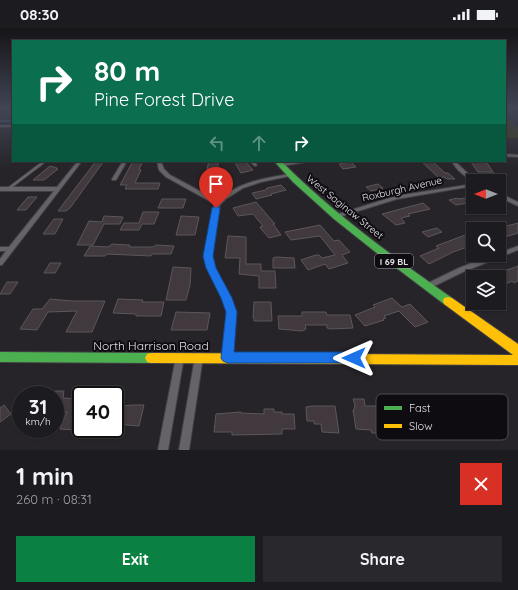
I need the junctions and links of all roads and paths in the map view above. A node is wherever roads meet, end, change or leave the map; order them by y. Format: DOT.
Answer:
graph roads {
  1 [pos="506,155"];
  2 [pos="518,156"];
  3 [pos="44,162"];
  4 [pos="79,162"];
  5 [pos="124,162"];
  6 [pos="159,162"];
  7 [pos="253,162"];
  8 [pos="293,162"];
  9 [pos="454,162"];
  10 [pos="279,163"];
  11 [pos="256,165"];
  12 [pos="290,175"];
  13 [pos="466,175"];
  14 [pos="114,179"];
  15 [pos="466,186"];
  16 [pos="0,189"];
  17 [pos="8,189"];
  18 [pos="58,189"];
  19 [pos="506,198"];
  20 [pos="219,203"];
  21 [pos="518,204"];
  22 [pos="337,216"];
  23 [pos="518,248"];
  24 [pos="0,249"];
  25 [pos="11,249"];
  26 [pos="506,252"];
  27 [pos="481,262"];
  28 [pos="0,263"];
  29 [pos="428,286"];
  30 [pos="518,351"];
  31 [pos="0,357"];
  32 [pos="180,357"];
  33 [pos="199,357"];
  34 [pos="228,358"];
  35 [pos="518,360"];
  36 [pos="163,450"];
  37 [pos="184,450"];
  1 -- 2 [label="street"];
  3 -- 17 [label="lane"];
  4 -- 18 [label="street"];
  5 -- 14 [label="street"];
  6 -- 20 [label="street"];
  7 -- 11 [label="street"];
  8 -- 10 [label="street"];
  9 -- 13 [label="street"];
  10 -- 12 [label="street, West Saginaw Street / I 69 BL"];
  12 -- 20 [label="street"];
  12 -- 22 [label="street, West Saginaw Street / I 69 BL"];
  15 -- 22 [label="street, Roxburgh Avenue"];
  16 -- 17 [label="street"];
  17 -- 18 [label="street"];
  18 -- 25 [label="street"];
  19 -- 21 [label="street"];
  20 -- 34 [label="street"];
  22 -- 29 [label="street, West Saginaw Street / I 69 BL"];
  23 -- 26 [label="street"];
  24 -- 25 [label="street"];
  25 -- 28 [label="street"];
  27 -- 29 [label="street"];
  29 -- 30 [label="street, West Saginaw Street / I 69 BL"];
  31 -- 32 [label="street, North Harrison Road"];
  32 -- 33 [label="street, North Harrison Road"];
  32 -- 36 [label="street"];
  33 -- 34 [label="street, North Harrison Road"];
  33 -- 37 [label="street"];
  34 -- 35 [label="street, North Harrison Road"];
}
